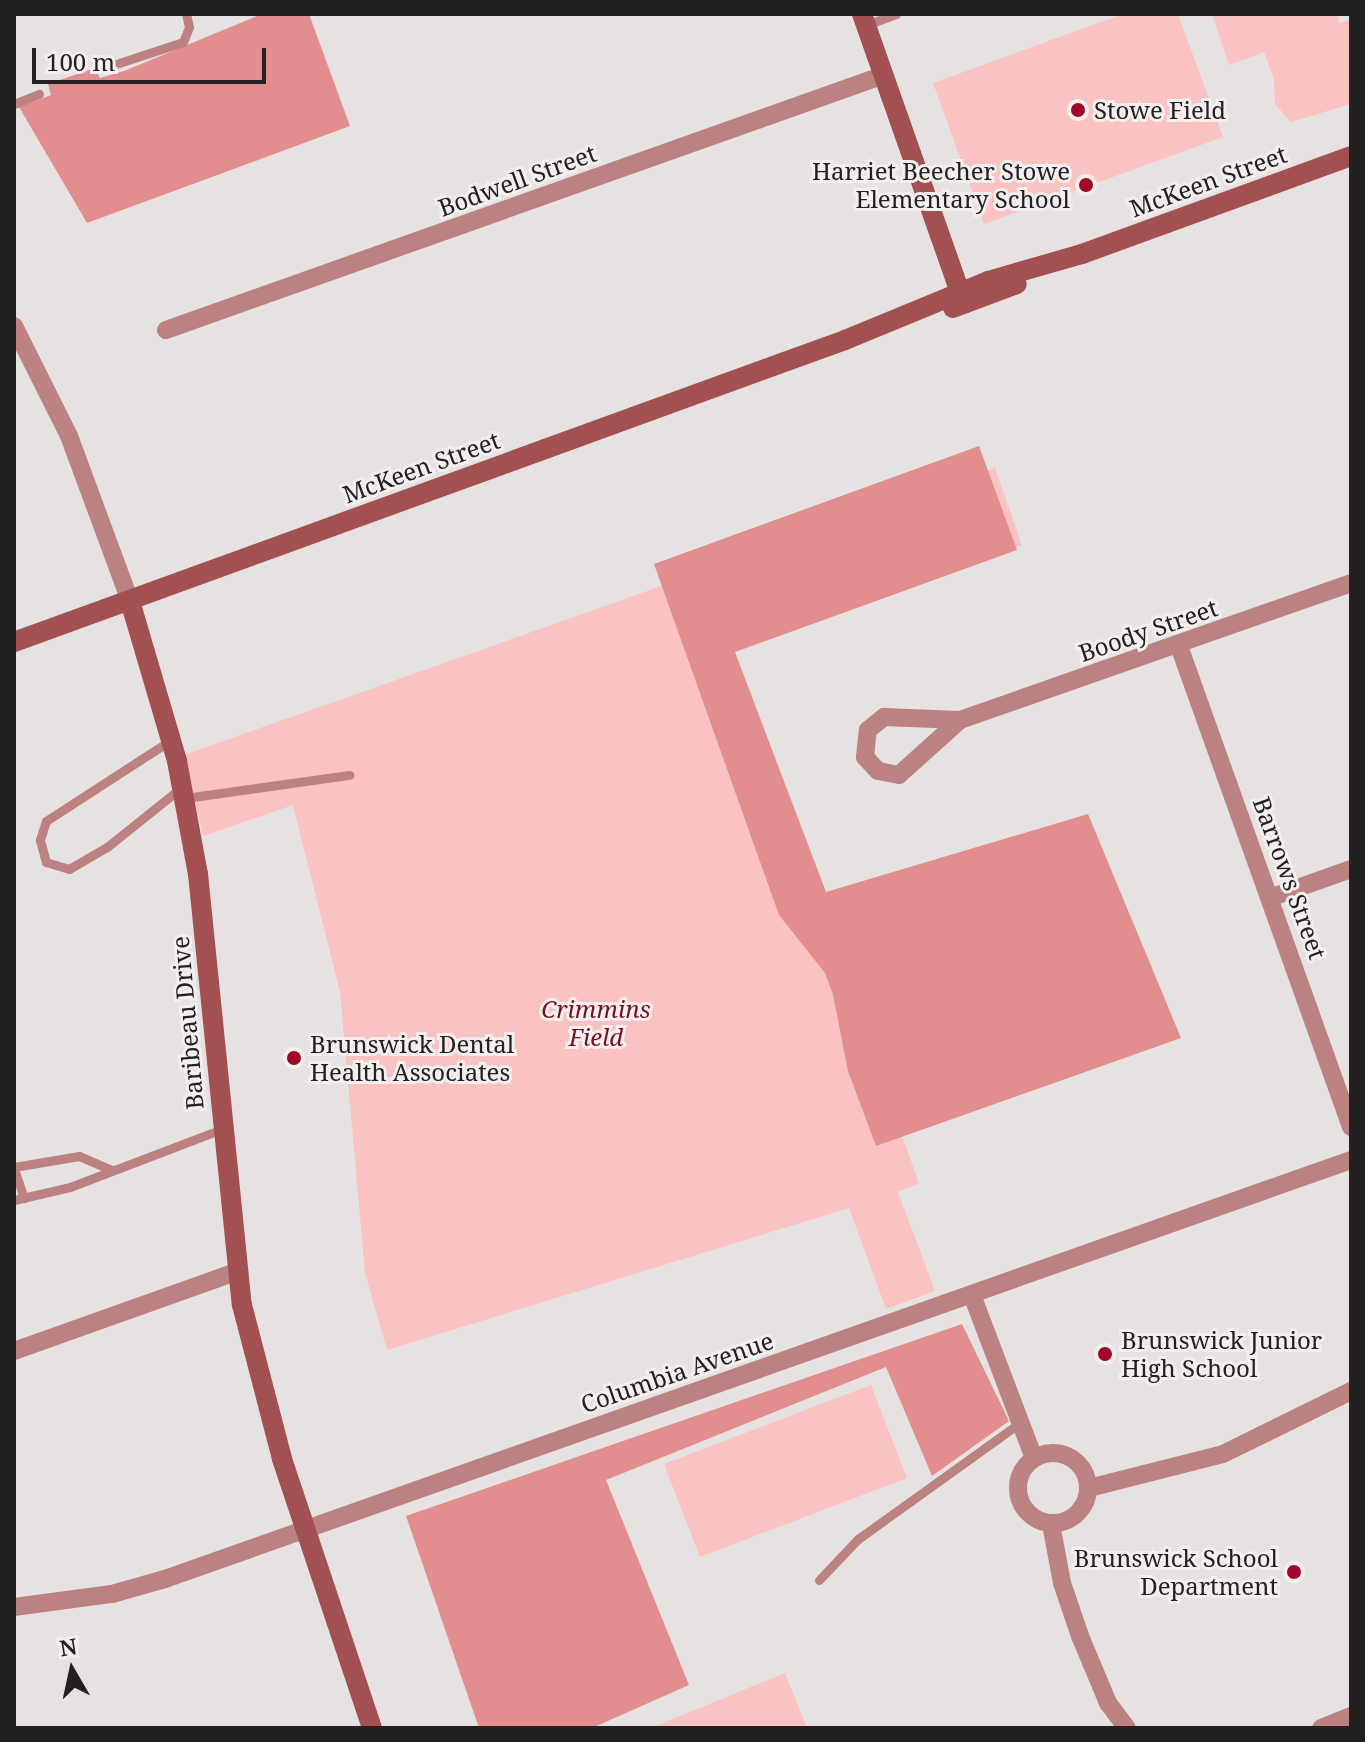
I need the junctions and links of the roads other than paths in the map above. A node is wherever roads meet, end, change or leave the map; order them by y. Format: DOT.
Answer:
graph roads {
  1 [pos="186,14"];
  2 [pos="896,14"];
  3 [pos="864,20"];
  4 [pos="104,68"];
  5 [pos="884,75"];
  6 [pos="39,94"];
  7 [pos="14,104"];
  8 [pos="1351,156"];
  9 [pos="962,298"];
  10 [pos="14,326"];
  11 [pos="166,330"];
  12 [pos="1351,583"];
  13 [pos="130,601"];
  14 [pos="14,642"];
  15 [pos="1179,646"];
  16 [pos="960,720"];
  17 [pos="171,740"];
  18 [pos="349,775"];
  19 [pos="184,792"];
  20 [pos="1351,869"];
  21 [pos="1272,897"];
  22 [pos="1351,1127"];
  23 [pos="222,1129"];
  24 [pos="1351,1160"];
  25 [pos="14,1168"];
  26 [pos="112,1170"];
  27 [pos="19,1199"];
  28 [pos="236,1272"];
  29 [pos="972,1295"];
  30 [pos="14,1351"];
  31 [pos="1351,1391"];
  32 [pos="1018,1424"];
  33 [pos="1034,1458"];
  34 [pos="1089,1488"];
  35 [pos="1051,1524"];
  36 [pos="305,1528"];
  37 [pos="819,1580"];
  38 [pos="14,1607"];
  39 [pos="1351,1716"];
  40 [pos="372,1728"];
  41 [pos="1127,1728"];
  42 [pos="1321,1728"];
  1 -- 4 [label="lane"];
  2 -- 3 [label="lane"];
  3 -- 5 [label="street"];
  5 -- 9 [label="street"];
  5 -- 11 [label="street, Bodwell Street"];
  6 -- 7 [label="lane"];
  8 -- 9 [label="street, McKeen Street"];
  9 -- 13 [label="street, McKeen Street"];
  10 -- 13 [label="street, Baribeau Drive"];
  12 -- 15 [label="street, Boody Street"];
  13 -- 14 [label="street, McKeen Street"];
  13 -- 17 [label="street, Baribeau Drive"];
  15 -- 16 [label="street, Boody Street"];
  15 -- 21 [label="street, Barrows Street"];
  16 -- 16 [label="street, Boody Street"];
  17 -- 19 [label="street, Baribeau Drive"];
  17 -- 19 [label="lane"];
  18 -- 19 [label="lane"];
  19 -- 23 [label="street, Baribeau Drive"];
  20 -- 21 [label="street"];
  21 -- 22 [label="street, Barrows Street"];
  23 -- 26 [label="lane"];
  23 -- 28 [label="street, Baribeau Drive"];
  24 -- 29 [label="street, Columbia Avenue"];
  25 -- 26 [label="lane"];
  25 -- 27 [label="lane"];
  26 -- 27 [label="lane"];
  28 -- 30 [label="street"];
  28 -- 36 [label="street, Baribeau Drive"];
  29 -- 32 [label="street"];
  29 -- 36 [label="street, Columbia Avenue"];
  31 -- 34 [label="street"];
  32 -- 33 [label="street"];
  32 -- 37 [label="lane"];
  33 -- 34 [label="street"];
  33 -- 35 [label="street"];
  34 -- 35 [label="street"];
  35 -- 41 [label="street"];
  36 -- 38 [label="street, Columbia Avenue"];
  36 -- 40 [label="street, Baribeau Drive"];
  39 -- 42 [label="street"];
}
